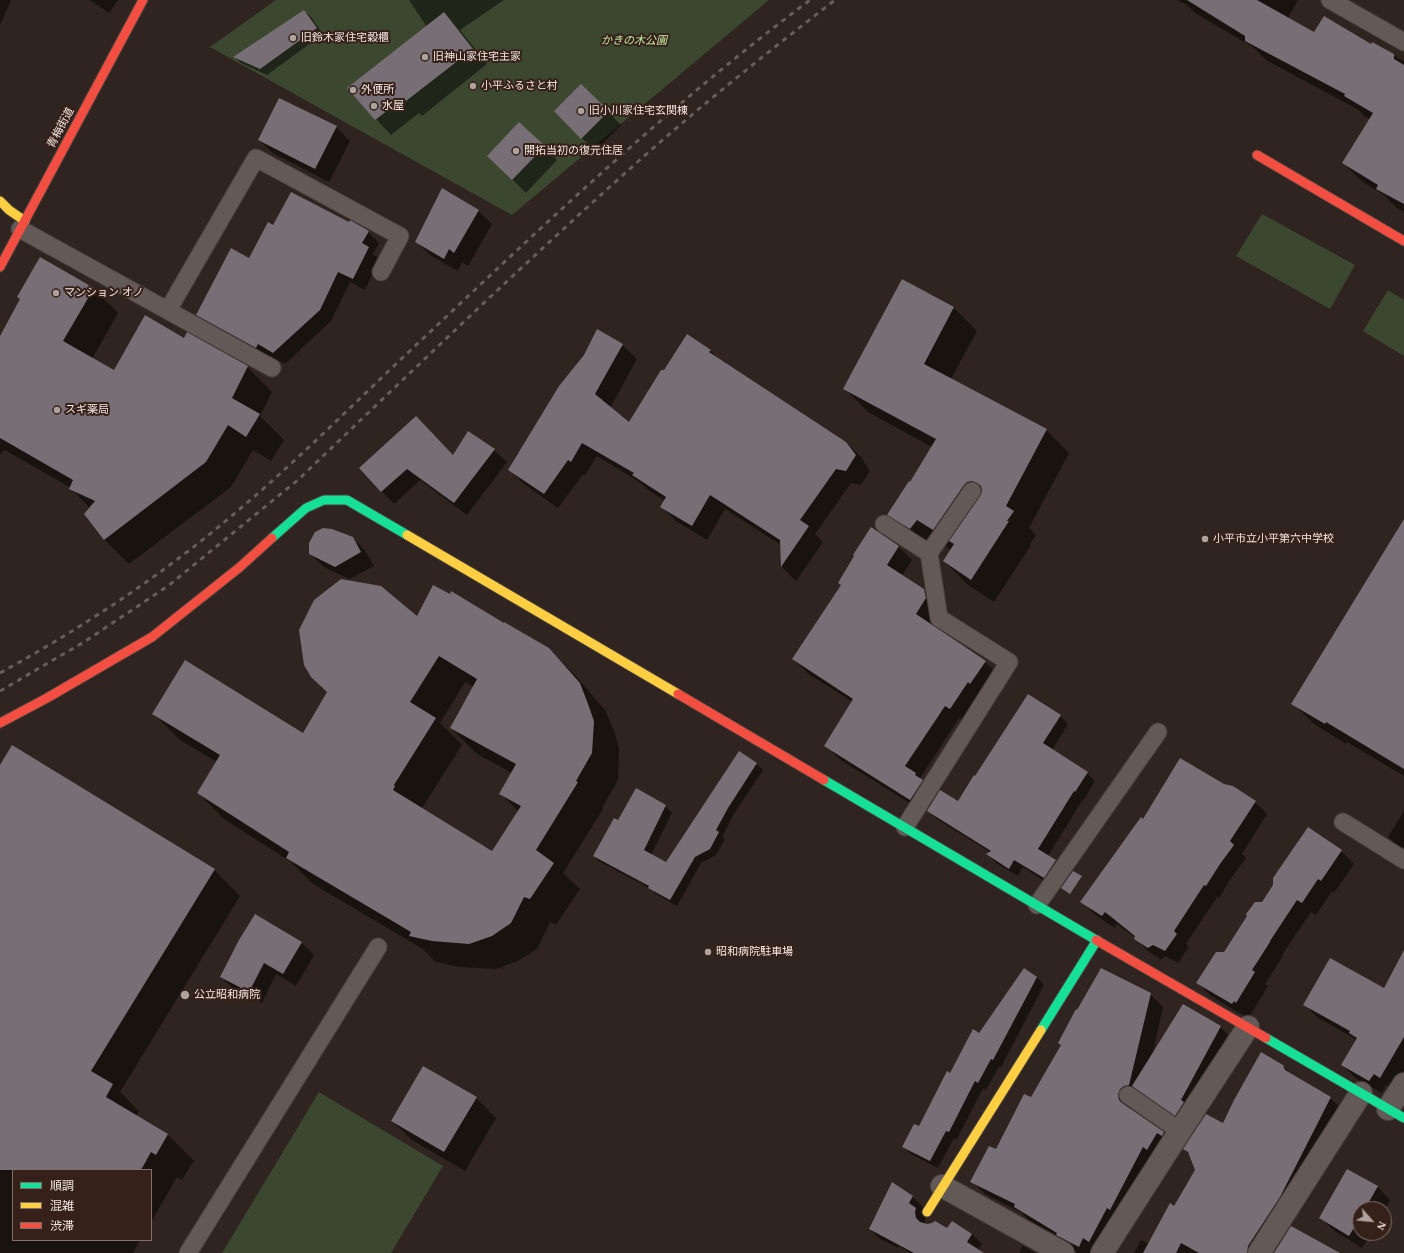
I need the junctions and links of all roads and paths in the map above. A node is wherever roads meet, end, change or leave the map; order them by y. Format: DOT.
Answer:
graph roads {
  1 [pos="143,0"];
  2 [pos="1330,0"];
  3 [pos="1404,42"];
  4 [pos="1258,155"];
  5 [pos="0,201"];
  6 [pos="23,225"];
  7 [pos="1404,241"];
  8 [pos="0,267"];
  9 [pos="381,272"];
  10 [pos="168,310"];
  11 [pos="272,368"];
  12 [pos="972,491"];
  13 [pos="884,524"];
  14 [pos="929,553"];
  15 [pos="0,723"];
  16 [pos="1158,732"];
  17 [pos="1343,822"];
  18 [pos="905,827"];
  19 [pos="1404,860"];
  20 [pos="1038,905"];
  21 [pos="1097,940"];
  22 [pos="378,947"];
  23 [pos="1248,1027"];
  24 [pos="1404,1084"];
  25 [pos="1361,1093"];
  26 [pos="1128,1095"];
  27 [pos="1396,1113"];
  28 [pos="1180,1130"];
  29 [pos="942,1186"];
  30 [pos="927,1212"];
  31 [pos="188,1253"];
  32 [pos="1063,1253"];
  33 [pos="1102,1253"];
  34 [pos="1259,1253"];
  1 -- 6 [label="street, 青梅街道"];
  2 -- 3 [label="lane"];
  4 -- 7 [label="street"];
  5 -- 6 [label="street"];
  6 -- 8 [label="street, 青梅街道"];
  6 -- 10 [label="lane"];
  9 -- 10 [label="lane"];
  10 -- 11 [label="lane"];
  12 -- 14 [label="lane"];
  13 -- 14 [label="lane"];
  14 -- 18 [label="lane"];
  15 -- 18 [label="street"];
  16 -- 20 [label="lane"];
  17 -- 19 [label="lane"];
  18 -- 20 [label="street"];
  20 -- 21 [label="street"];
  21 -- 23 [label="street"];
  21 -- 29 [label="street"];
  22 -- 31 [label="lane"];
  23 -- 25 [label="street"];
  23 -- 28 [label="street"];
  24 -- 27 [label="street"];
  25 -- 27 [label="street"];
  25 -- 34 [label="street"];
  26 -- 28 [label="lane"];
  28 -- 33 [label="street"];
  29 -- 30 [label="street"];
  29 -- 32 [label="street"];
}
